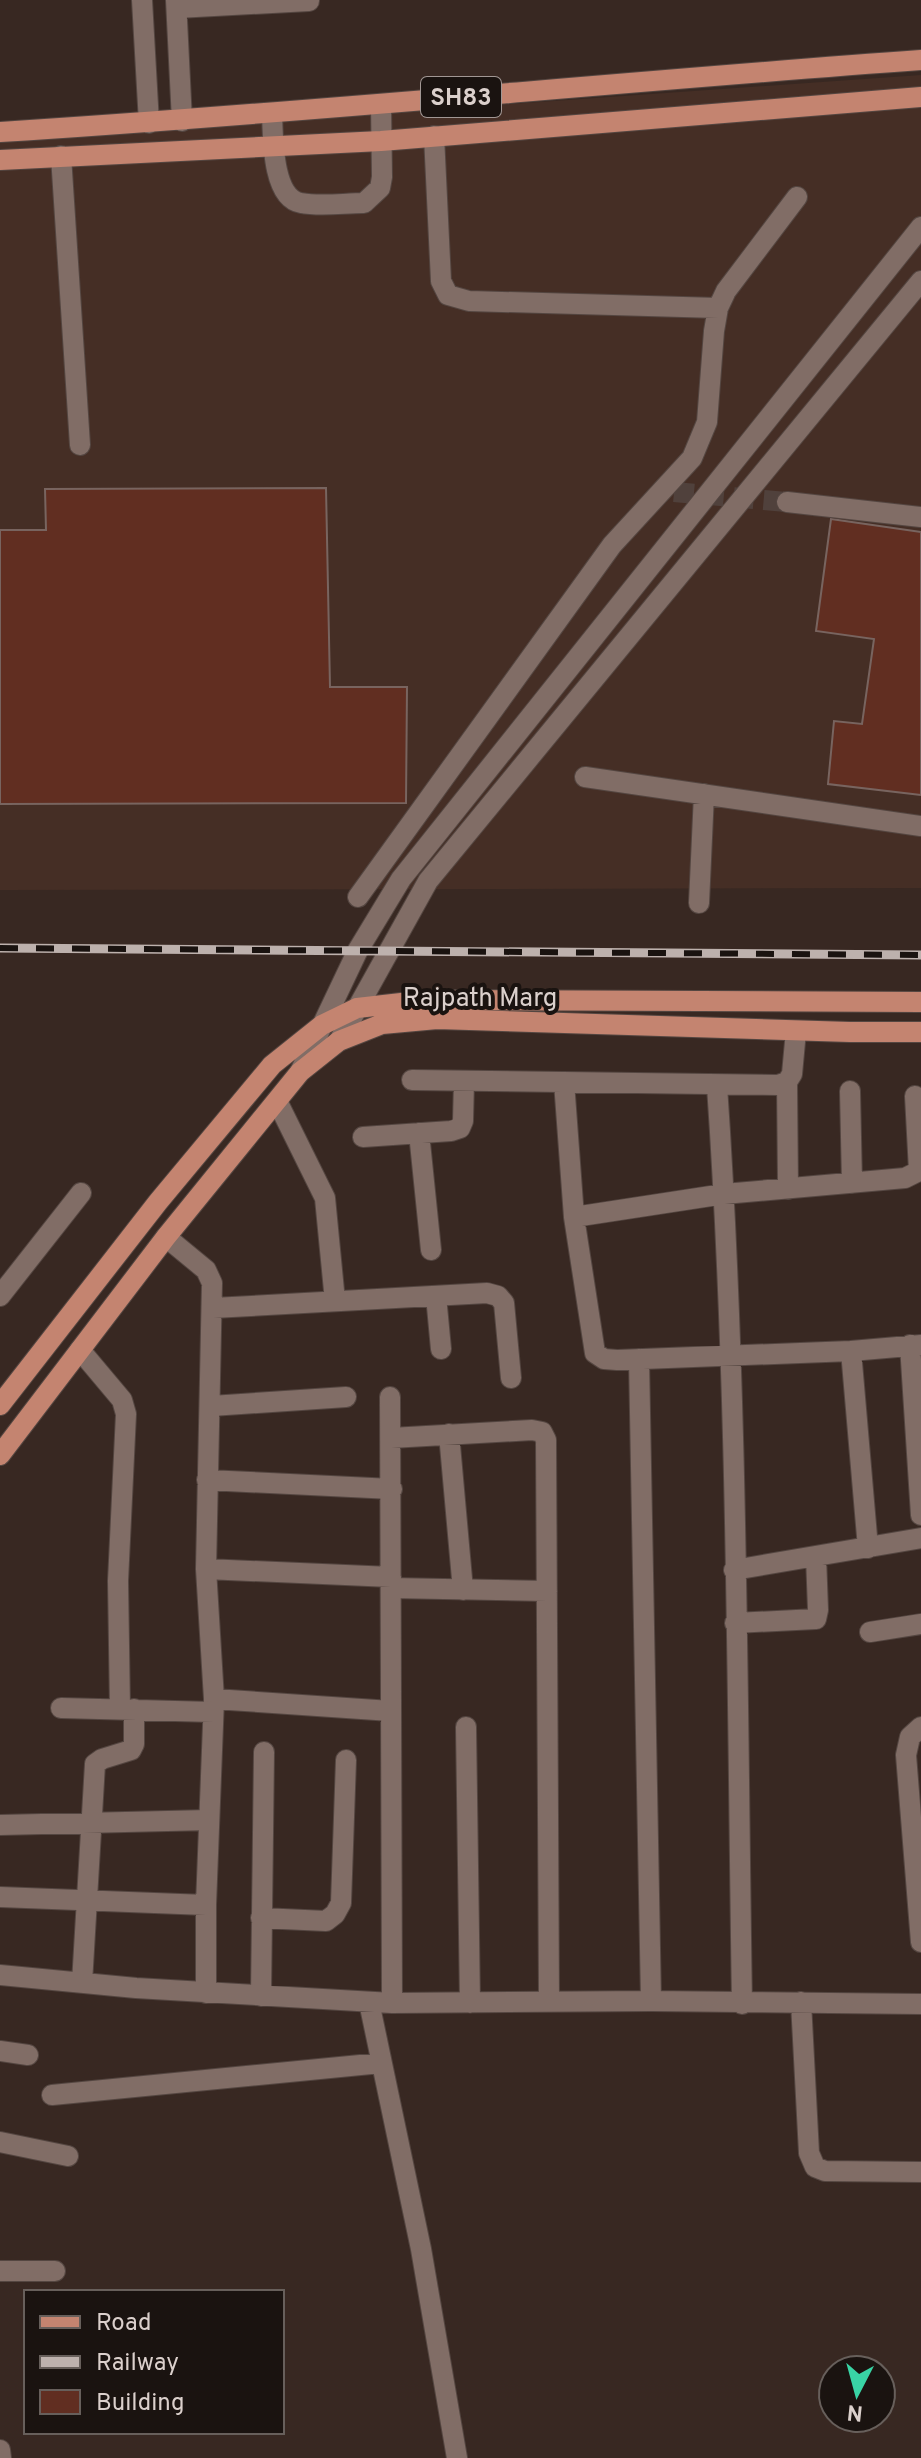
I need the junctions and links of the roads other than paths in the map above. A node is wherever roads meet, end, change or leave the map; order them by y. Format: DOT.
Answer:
graph roads {
  1 [pos="142,0"];
  2 [pos="309,1"];
  3 [pos="176,4"];
  4 [pos="921,60"];
  5 [pos="921,97"];
  6 [pos="381,104"];
  7 [pos="272,113"];
  8 [pos="182,121"];
  9 [pos="149,123"];
  10 [pos="0,132"];
  11 [pos="434,136"];
  12 [pos="381,141"];
  13 [pos="274,145"];
  14 [pos="61,156"];
  15 [pos="0,160"];
  16 [pos="797,197"];
  17 [pos="921,227"];
  18 [pos="921,281"];
  19 [pos="718,308"];
  20 [pos="80,445"];
  21 [pos="787,502"];
  22 [pos="921,517"];
  23 [pos="585,777"];
  24 [pos="704,794"];
  25 [pos="921,826"];
  26 [pos="358,897"];
  27 [pos="699,903"];
  28 [pos="921,1002"];
  29 [pos="357,1008"];
  30 [pos="322,1025"];
  31 [pos="796,1031"];
  32 [pos="921,1032"];
  33 [pos="339,1041"];
  34 [pos="300,1072"];
  35 [pos="412,1080"];
  36 [pos="464,1081"];
  37 [pos="564,1082"];
  38 [pos="787,1082"];
  39 [pos="717,1086"];
  40 [pos="850,1091"];
  41 [pos="915,1096"];
  42 [pos="277,1101"];
  43 [pos="419,1133"];
  44 [pos="363,1137"];
  45 [pos="852,1183"];
  46 [pos="788,1189"];
  47 [pos="81,1193"];
  48 [pos="724,1194"];
  49 [pos="574,1217"];
  50 [pos="166,1237"];
  51 [pos="431,1250"];
  52 [pos="0,1296"];
  53 [pos="436,1296"];
  54 [pos="335,1301"];
  55 [pos="213,1308"];
  56 [pos="915,1345"];
  57 [pos="441,1349"];
  58 [pos="80,1350"];
  59 [pos="851,1351"];
  60 [pos="730,1356"];
  61 [pos="639,1359"];
  62 [pos="511,1378"];
  63 [pos="346,1397"];
  64 [pos="390,1397"];
  65 [pos="0,1405"];
  66 [pos="211,1406"];
  67 [pos="449,1434"];
  68 [pos="391,1438"];
  69 [pos="0,1455"];
  70 [pos="207,1480"];
  71 [pos="392,1489"];
  72 [pos="921,1515"];
  73 [pos="921,1538"];
  74 [pos="868,1548"];
  75 [pos="816,1556"];
  76 [pos="206,1569"];
  77 [pos="734,1570"];
  78 [pos="391,1583"];
  79 [pos="463,1590"];
  80 [pos="547,1591"];
  81 [pos="735,1623"];
  82 [pos="921,1624"];
  83 [pos="870,1632"];
  84 [pos="213,1705"];
  85 [pos="61,1708"];
  86 [pos="127,1709"];
  87 [pos="391,1711"];
  88 [pos="466,1727"];
  89 [pos="921,1727"];
  90 [pos="264,1752"];
  91 [pos="346,1760"];
  92 [pos="209,1820"];
  93 [pos="90,1824"];
  94 [pos="0,1825"];
  95 [pos="0,1897"];
  96 [pos="86,1900"];
  97 [pos="206,1905"];
  98 [pos="261,1918"];
  99 [pos="921,1942"];
  100 [pos="0,1975"];
  101 [pos="82,1983"];
  102 [pos="206,1993"];
  103 [pos="261,1996"];
  104 [pos="549,2001"];
  105 [pos="651,2001"];
  106 [pos="369,2002"];
  107 [pos="801,2002"];
  108 [pos="392,2003"];
  109 [pos="470,2003"];
  110 [pos="742,2004"];
  111 [pos="921,2004"];
  112 [pos="0,2051"];
  113 [pos="28,2055"];
  114 [pos="381,2063"];
  115 [pos="52,2095"];
  116 [pos="0,2142"];
  117 [pos="68,2156"];
  118 [pos="921,2172"];
  119 [pos="0,2271"];
  120 [pos="55,2271"];
  121 [pos="0,2450"];
  122 [pos="1,2458"];
  123 [pos="457,2458"];
  1 -- 9 [label="street"];
  2 -- 3 [label="street"];
  3 -- 8 [label="street"];
  4 -- 6 [label="main road, SH83"];
  5 -- 11 [label="main road, SH83"];
  6 -- 7 [label="main road, SH83"];
  6 -- 12 [label="street"];
  7 -- 8 [label="main road, SH83"];
  7 -- 13 [label="street"];
  8 -- 9 [label="main road, SH83"];
  9 -- 10 [label="main road, SH83"];
  11 -- 12 [label="main road, SH83"];
  11 -- 19 [label="street"];
  12 -- 13 [label="main road, SH83"];
  12 -- 13 [label="street"];
  13 -- 14 [label="main road, SH83"];
  14 -- 15 [label="main road, SH83"];
  14 -- 20 [label="street"];
  16 -- 19 [label="street"];
  17 -- 30 [label="street"];
  18 -- 29 [label="street"];
  19 -- 26 [label="street"];
  21 -- 22 [label="street"];
  23 -- 24 [label="street"];
  24 -- 25 [label="street"];
  24 -- 27 [label="street"];
  28 -- 29 [label="main road, Rajpath Marg"];
  29 -- 30 [label="main road, Rajpath Marg"];
  29 -- 33 [label="street"];
  30 -- 34 [label="street"];
  30 -- 65 [label="main road, Rajpath Marg"];
  31 -- 32 [label="main road, Rajpath Marg"];
  31 -- 33 [label="main road, Rajpath Marg"];
  31 -- 38 [label="street"];
  33 -- 34 [label="main road, Rajpath Marg"];
  34 -- 42 [label="main road, Rajpath Marg"];
  35 -- 36 [label="street"];
  36 -- 37 [label="street"];
  36 -- 43 [label="street"];
  37 -- 39 [label="street"];
  37 -- 49 [label="street"];
  38 -- 39 [label="street"];
  38 -- 46 [label="street"];
  39 -- 48 [label="street"];
  40 -- 45 [label="street"];
  41 -- 45 [label="street"];
  42 -- 50 [label="main road, Rajpath Marg"];
  42 -- 54 [label="street"];
  43 -- 44 [label="street"];
  43 -- 51 [label="street"];
  45 -- 46 [label="street"];
  46 -- 48 [label="street"];
  47 -- 52 [label="street"];
  48 -- 49 [label="street"];
  48 -- 60 [label="street"];
  49 -- 61 [label="street"];
  50 -- 55 [label="street"];
  50 -- 58 [label="main road, Rajpath Marg"];
  53 -- 54 [label="street"];
  53 -- 57 [label="street"];
  53 -- 62 [label="street"];
  54 -- 55 [label="street"];
  55 -- 66 [label="street"];
  56 -- 59 [label="street"];
  56 -- 72 [label="street"];
  58 -- 69 [label="main road, Rajpath Marg"];
  58 -- 86 [label="street"];
  59 -- 60 [label="street"];
  59 -- 74 [label="street"];
  60 -- 61 [label="street"];
  60 -- 77 [label="street"];
  61 -- 105 [label="street"];
  63 -- 66 [label="street"];
  64 -- 68 [label="street"];
  66 -- 70 [label="street"];
  67 -- 68 [label="street"];
  67 -- 79 [label="street"];
  67 -- 80 [label="street"];
  68 -- 71 [label="street"];
  70 -- 71 [label="street"];
  70 -- 76 [label="street"];
  71 -- 78 [label="street"];
  73 -- 74 [label="street"];
  74 -- 75 [label="street"];
  75 -- 77 [label="street"];
  75 -- 81 [label="street"];
  76 -- 78 [label="street"];
  76 -- 84 [label="street"];
  77 -- 81 [label="street"];
  78 -- 79 [label="street"];
  78 -- 87 [label="street"];
  79 -- 80 [label="street"];
  80 -- 104 [label="street"];
  81 -- 110 [label="street"];
  82 -- 83 [label="street"];
  84 -- 86 [label="street"];
  84 -- 87 [label="street"];
  84 -- 92 [label="street"];
  85 -- 86 [label="street"];
  86 -- 93 [label="street"];
  87 -- 108 [label="street"];
  88 -- 109 [label="street"];
  89 -- 99 [label="street"];
  90 -- 98 [label="street"];
  91 -- 98 [label="street"];
  92 -- 93 [label="street"];
  92 -- 97 [label="street"];
  93 -- 94 [label="street"];
  93 -- 96 [label="street"];
  95 -- 96 [label="street"];
  96 -- 97 [label="street"];
  96 -- 101 [label="street"];
  97 -- 102 [label="street"];
  98 -- 103 [label="street"];
  100 -- 101 [label="street"];
  101 -- 102 [label="street"];
  102 -- 103 [label="street"];
  103 -- 106 [label="street"];
  104 -- 105 [label="street"];
  104 -- 109 [label="street"];
  105 -- 110 [label="street"];
  106 -- 108 [label="street"];
  106 -- 114 [label="street"];
  107 -- 110 [label="street"];
  107 -- 111 [label="street"];
  107 -- 118 [label="street"];
  108 -- 109 [label="street"];
  112 -- 113 [label="street"];
  114 -- 115 [label="street"];
  114 -- 123 [label="street"];
  116 -- 117 [label="street"];
  119 -- 120 [label="street"];
  121 -- 122 [label="street"];
}
